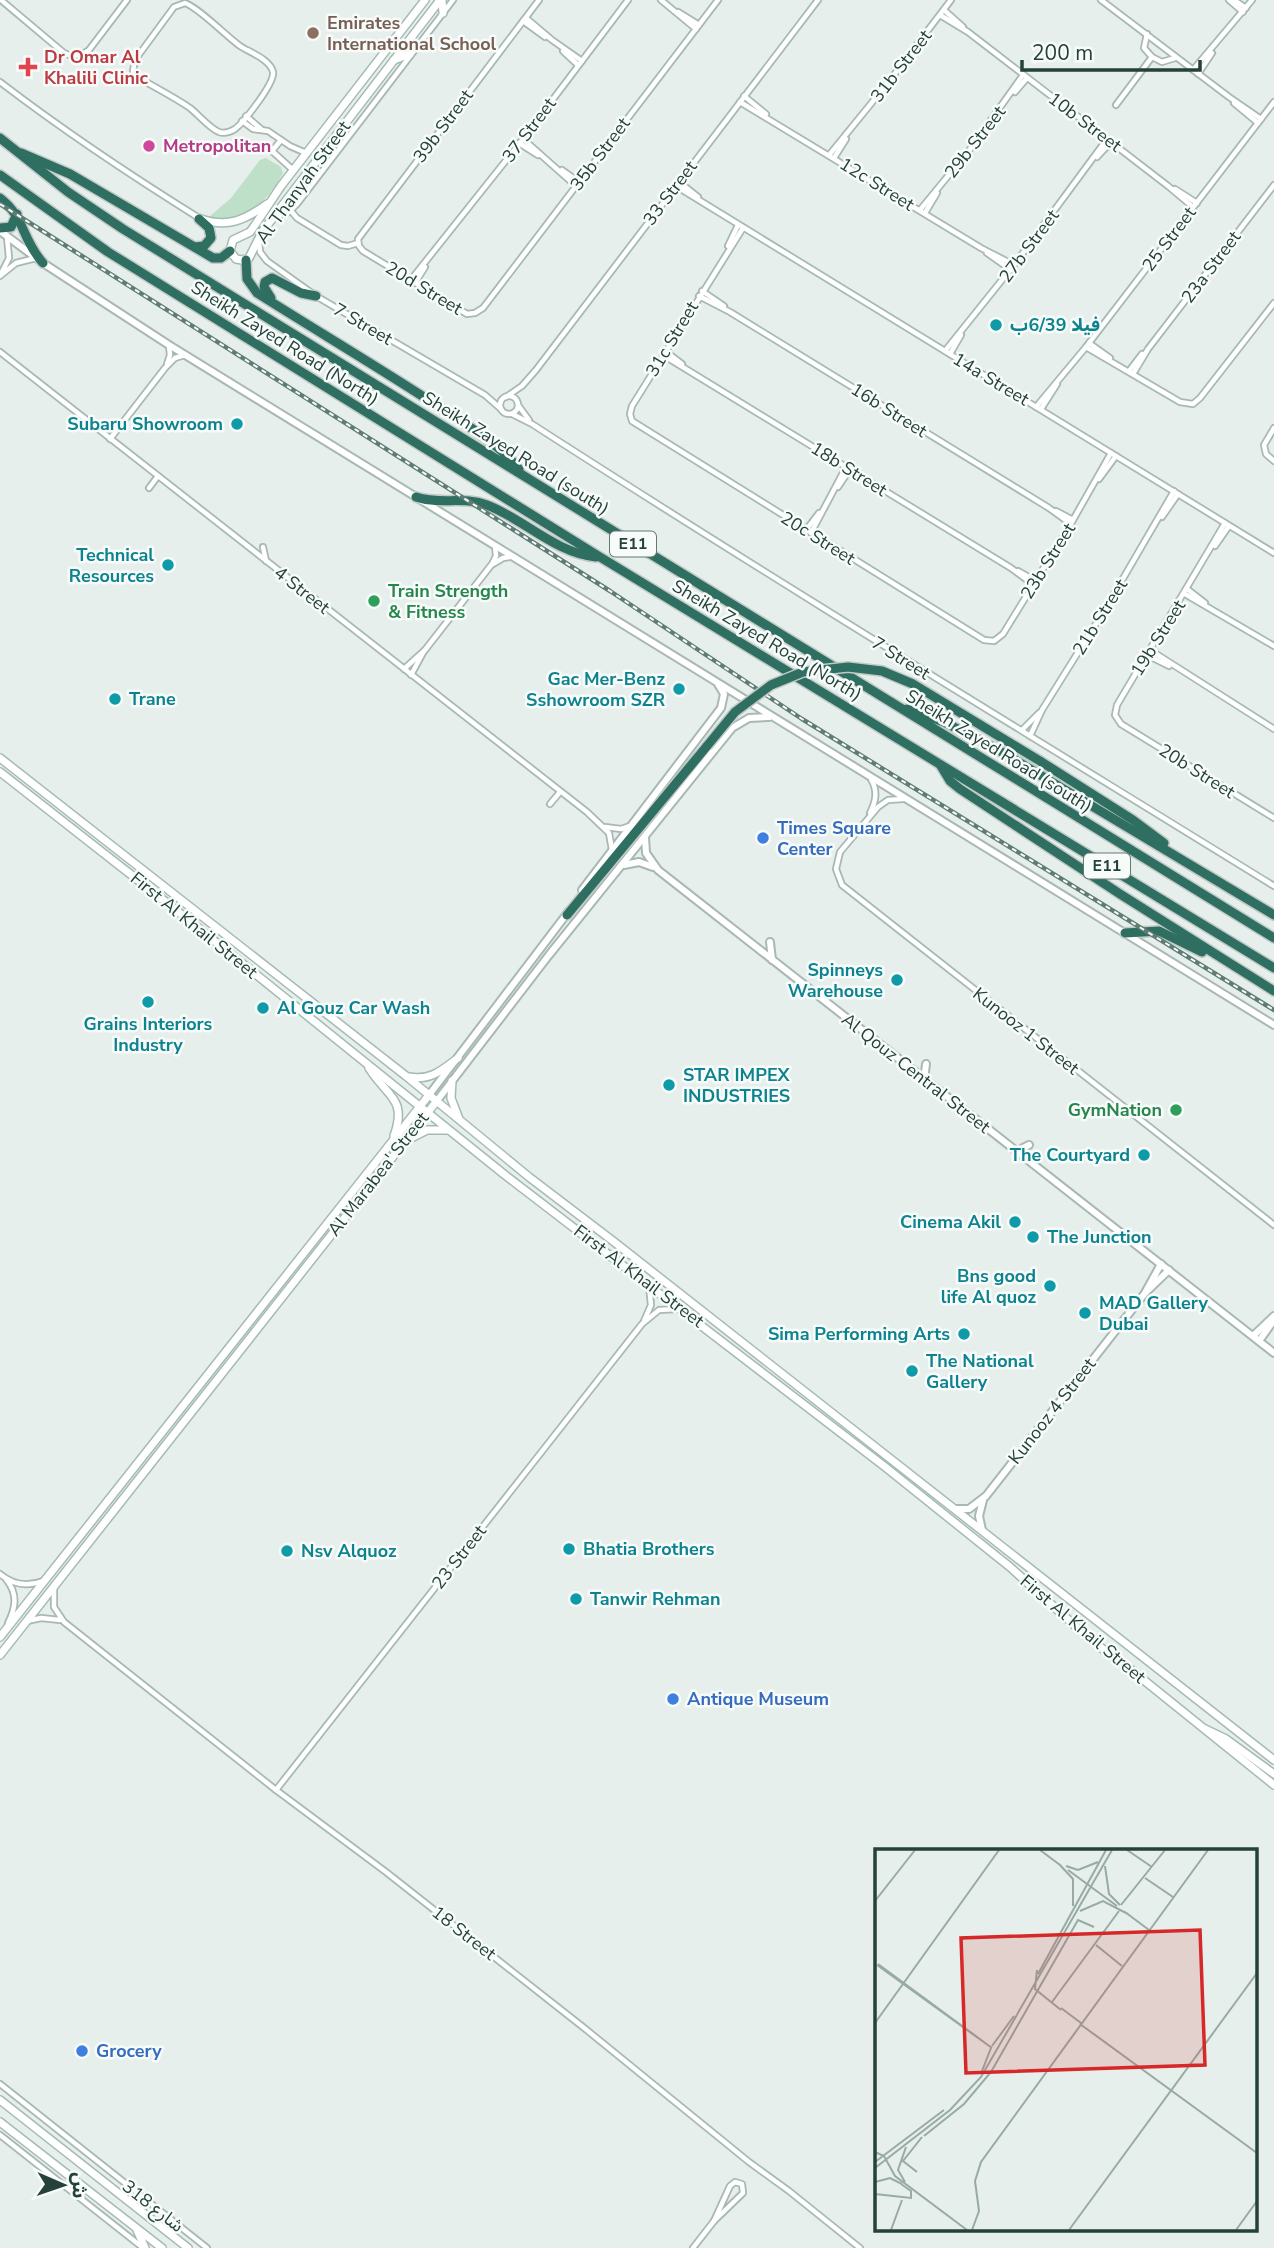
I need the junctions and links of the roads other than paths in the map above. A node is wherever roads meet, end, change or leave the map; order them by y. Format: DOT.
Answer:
graph roads {
  1 [pos="1,0"];
  2 [pos="127,0"];
  3 [pos="425,0"];
  4 [pos="441,0"];
  5 [pos="453,0"];
  6 [pos="539,0"];
  7 [pos="628,0"];
  8 [pos="661,0"];
  9 [pos="718,0"];
  10 [pos="818,0"];
  11 [pos="951,0"];
  12 [pos="1101,0"];
  13 [pos="1232,0"];
  14 [pos="1252,0"];
  15 [pos="1245,10"];
  16 [pos="443,13"];
  17 [pos="942,13"];
  18 [pos="524,19"];
  19 [pos="697,27"];
  20 [pos="1147,34"];
  21 [pos="411,54"];
  22 [pos="1152,57"];
  23 [pos="1176,57"];
  24 [pos="393,60"];
  25 [pos="580,63"];
  26 [pos="1196,72"];
  27 [pos="1025,76"];
  28 [pos="0,82"];
  29 [pos="742,99"];
  30 [pos="1274,102"];
  31 [pos="1116,105"];
  32 [pos="244,118"];
  33 [pos="1260,121"];
  34 [pos="0,138"];
  35 [pos="281,140"];
  36 [pos="1109,140"];
  37 [pos="521,141"];
  38 [pos="16,152"];
  39 [pos="307,153"];
  40 [pos="832,156"];
  41 [pos="294,170"];
  42 [pos="0,175"];
  43 [pos="577,184"];
  44 [pos="677,184"];
  45 [pos="1274,185"];
  46 [pos="0,198"];
  47 [pos="270,202"];
  48 [pos="1195,205"];
  49 [pos="291,211"];
  50 [pos="923,212"];
  51 [pos="17,214"];
  52 [pos="274,217"];
  53 [pos="199,219"];
  54 [pos="741,226"];
  55 [pos="0,229"];
  56 [pos="7,236"];
  57 [pos="258,238"];
  58 [pos="358,243"];
  59 [pos="194,247"];
  60 [pos="230,251"];
  61 [pos="40,260"];
  62 [pos="246,260"];
  63 [pos="1013,268"];
  64 [pos="0,275"];
  65 [pos="412,282"];
  66 [pos="700,294"];
  67 [pos="316,296"];
  68 [pos="1274,303"];
  69 [pos="280,306"];
  70 [pos="482,308"];
  71 [pos="169,345"];
  72 [pos="1088,345"];
  73 [pos="0,352"];
  74 [pos="947,352"];
  75 [pos="664,353"];
  76 [pos="184,355"];
  77 [pos="165,368"];
  78 [pos="1131,372"];
  79 [pos="522,386"];
  80 [pos="485,395"];
  81 [pos="505,398"];
  82 [pos="518,403"];
  83 [pos="1039,408"];
  84 [pos="500,409"];
  85 [pos="512,414"];
  86 [pos="532,424"];
  87 [pos="637,426"];
  88 [pos="1274,428"];
  89 [pos="110,439"];
  90 [pos="1113,454"];
  91 [pos="1274,461"];
  92 [pos="848,468"];
  93 [pos="158,476"];
  94 [pos="524,477"];
  95 [pos="149,488"];
  96 [pos="1176,493"];
  97 [pos="416,497"];
  98 [pos="1072,522"];
  99 [pos="1227,524"];
  100 [pos="808,532"];
  101 [pos="495,545"];
  102 [pos="263,547"];
  103 [pos="1274,553"];
  104 [pos="514,557"];
  105 [pos="600,557"];
  106 [pos="266,562"];
  107 [pos="492,564"];
  108 [pos="1035,583"];
  109 [pos="1186,592"];
  110 [pos="1001,637"];
  111 [pos="1274,646"];
  112 [pos="425,650"];
  113 [pos="1149,653"];
  114 [pos="404,668"];
  115 [pos="411,675"];
  116 [pos="717,682"];
  117 [pos="898,707"];
  118 [pos="719,710"];
  119 [pos="1042,710"];
  120 [pos="771,717"];
  121 [pos="1121,724"];
  122 [pos="732,728"];
  123 [pos="1274,729"];
  124 [pos="1022,730"];
  125 [pos="1030,736"];
  126 [pos="0,758"];
  127 [pos="940,764"];
  128 [pos="0,772"];
  129 [pos="866,774"];
  130 [pos="560,792"];
  131 [pos="907,799"];
  132 [pos="550,804"];
  133 [pos="868,817"];
  134 [pos="1274,818"];
  135 [pos="630,826"];
  136 [pos="604,827"];
  137 [pos="645,837"];
  138 [pos="611,850"];
  139 [pos="1181,858"];
  140 [pos="620,868"];
  141 [pos="658,870"];
  142 [pos="1274,887"];
  143 [pos="566,915"];
  144 [pos="1274,915"];
  145 [pos="1125,933"];
  146 [pos="1274,939"];
  147 [pos="770,942"];
  148 [pos="772,961"];
  149 [pos="1274,968"];
  150 [pos="1247,974"];
  151 [pos="1274,990"];
  152 [pos="1274,1025"];
  153 [pos="458,1058"];
  154 [pos="368,1064"];
  155 [pos="926,1064"];
  156 [pos="406,1076"];
  157 [pos="925,1080"];
  158 [pos="452,1081"];
  159 [pos="429,1096"];
  160 [pos="436,1101"];
  161 [pos="421,1106"];
  162 [pos="428,1112"];
  163 [pos="461,1123"];
  164 [pos="450,1130"];
  165 [pos="404,1142"];
  166 [pos="391,1143"];
  167 [pos="1029,1145"];
  168 [pos="1020,1153"];
  169 [pos="1274,1225"];
  170 [pos="1161,1264"];
  171 [pos="1169,1270"];
  172 [pos="648,1283"];
  173 [pos="1145,1293"];
  174 [pos="682,1309"];
  175 [pos="1274,1318"];
  176 [pos="642,1324"];
  177 [pos="1252,1336"];
  178 [pos="1259,1341"];
  179 [pos="1274,1353"];
  180 [pos="986,1496"];
  181 [pos="953,1509"];
  182 [pos="982,1531"];
  183 [pos="0,1574"];
  184 [pos="47,1578"];
  185 [pos="6,1579"];
  186 [pos="55,1584"];
  187 [pos="25,1622"];
  188 [pos="64,1622"];
  189 [pos="0,1637"];
  190 [pos="0,1655"];
  191 [pos="1201,1728"];
  192 [pos="1272,1757"];
  193 [pos="1274,1774"];
  194 [pos="1274,1786"];
  195 [pos="276,1790"];
  196 [pos="0,2084"];
  197 [pos="0,2100"];
  198 [pos="0,2122"];
  199 [pos="0,2135"];
  200 [pos="714,2221"];
  201 [pos="135,2227"];
  202 [pos="144,2248"];
  203 [pos="163,2248"];
  204 [pos="188,2248"];
  205 [pos="208,2248"];
  206 [pos="693,2248"];
  207 [pos="860,2248"];
  1 -- 2 [label="street"];
  3 -- 39 [label="main road, Al Thanyah Street"];
  4 -- 16 [label="main road"];
  4 -- 24 [label="main road, Al Thanyah Street"];
  5 -- 16 [label="street"];
  6 -- 18 [label="street, 39b Street"];
  7 -- 25 [label="street, 37 Street"];
  8 -- 19 [label="street"];
  9 -- 19 [label="street, 35b Street"];
  10 -- 29 [label="street, 33 Street"];
  11 -- 17 [label="street, 31b Street"];
  12 -- 20 [label="street"];
  13 -- 15 [label="street"];
  14 -- 15 [label="street"];
  15 -- 26 [label="street"];
  16 -- 21 [label="street"];
  17 -- 27 [label="street, 10b Street"];
  17 -- 40 [label="street, 31b Street"];
  18 -- 25 [label="street"];
  18 -- 58 [label="street, 39b Street"];
  19 -- 43 [label="street, 35b Street"];
  20 -- 22 [label="street"];
  20 -- 23 [label="street"];
  21 -- 24 [label="main road"];
  21 -- 49 [label="street"];
  22 -- 23 [label="street"];
  22 -- 31 [label="street"];
  23 -- 26 [label="street"];
  24 -- 52 [label="main road, Al Thanyah Street"];
  25 -- 37 [label="street, 37 Street"];
  26 -- 33 [label="street"];
  27 -- 36 [label="street, 10b Street"];
  27 -- 50 [label="street, 29b Street"];
  28 -- 53 [label="street"];
  29 -- 40 [label="street, 12c Street"];
  29 -- 44 [label="street, 33 Street"];
  30 -- 33 [label="street, 25 Street"];
  32 -- 32 [label="street"];
  32 -- 35 [label="street"];
  33 -- 48 [label="street, 25 Street"];
  34 -- 38 [label="highway, Sheikh Zayed Road (south) / E11"];
  35 -- 39 [label="street"];
  35 -- 41 [label="street"];
  36 -- 48 [label="street, 10b Street"];
  36 -- 63 [label="street, 27b Street"];
  37 -- 43 [label="street"];
  37 -- 65 [label="street, 37 Street"];
  38 -- 59 [label="highway"];
  38 -- 94 [label="highway, Sheikh Zayed Road (south) / E11"];
  39 -- 41 [label="main road, Al Thanyah Street"];
  40 -- 50 [label="street, 12c Street"];
  41 -- 47 [label="main road, Al Thanyah Street"];
  42 -- 105 [label="highway, Sheikh Zayed Road (North) / E11"];
  43 -- 70 [label="street, 35b Street"];
  44 -- 54 [label="street, 14a Street"];
  44 -- 79 [label="street, 33 Street"];
  45 -- 78 [label="street, 23a Street"];
  46 -- 51 [label="highway"];
  47 -- 53 [label="main road"];
  47 -- 60 [label="main road, Al Thanyah Street"];
  48 -- 72 [label="street, 25 Street"];
  49 -- 52 [label="street"];
  49 -- 58 [label="street"];
  50 -- 63 [label="street, 12c Street"];
  51 -- 55 [label="highway"];
  51 -- 61 [label="highway"];
  52 -- 57 [label="main road, Al Thanyah Street"];
  53 -- 59 [label="highway"];
  54 -- 66 [label="street, 31c Street"];
  54 -- 74 [label="street, 14a Street"];
  55 -- 56 [label="street"];
  56 -- 61 [label="street"];
  56 -- 64 [label="street"];
  57 -- 62 [label="main road, Al Thanyah Street"];
  57 -- 67 [label="street, 7 Street"];
  58 -- 65 [label="street, 20d Street"];
  59 -- 60 [label="highway"];
  60 -- 62 [label="main road, Al Thanyah Street"];
  61 -- 64 [label="street"];
  61 -- 71 [label="street"];
  62 -- 69 [label="highway"];
  63 -- 74 [label="street, 27b Street"];
  65 -- 70 [label="street, 20d Street"];
  66 -- 75 [label="street, 31c Street"];
  66 -- 98 [label="street, 16b Street"];
  67 -- 69 [label="highway"];
  67 -- 80 [label="street, 7 Street"];
  68 -- 78 [label="street"];
  69 -- 94 [label="highway"];
  71 -- 76 [label="street"];
  71 -- 77 [label="street"];
  72 -- 78 [label="street"];
  72 -- 83 [label="street, 25 Street"];
  73 -- 89 [label="street, 4 Street"];
  74 -- 83 [label="street, 14a Street"];
  75 -- 87 [label="street, 31c Street"];
  75 -- 92 [label="street, 18b Street"];
  76 -- 77 [label="street"];
  76 -- 97 [label="street"];
  77 -- 89 [label="street"];
  79 -- 81 [label="street, 33 Street"];
  79 -- 82 [label="street, 33 Street"];
  80 -- 81 [label="street, 7 Street"];
  80 -- 84 [label="street, 7 Street"];
  81 -- 82 [label="street"];
  81 -- 84 [label="street"];
  82 -- 85 [label="street"];
  82 -- 86 [label="street, 7 Street"];
  83 -- 90 [label="street, 14a Street"];
  84 -- 85 [label="street"];
  85 -- 86 [label="street, 7 Street"];
  86 -- 124 [label="street, 7 Street"];
  87 -- 100 [label="street, 20c Street"];
  88 -- 91 [label="street"];
  89 -- 93 [label="street, 4 Street"];
  90 -- 96 [label="street, 14a Street"];
  90 -- 98 [label="street, 23b Street"];
  92 -- 100 [label="street"];
  92 -- 108 [label="street, 18b Street"];
  93 -- 95 [label="street"];
  93 -- 106 [label="street, 4 Street"];
  94 -- 117 [label="highway, Sheikh Zayed Road (south) / E11"];
  96 -- 99 [label="street, 14a Street"];
  96 -- 119 [label="street, 21b Street"];
  97 -- 101 [label="street"];
  97 -- 105 [label="highway"];
  98 -- 108 [label="street, 23b Street"];
  99 -- 103 [label="street, 14a Street"];
  99 -- 109 [label="street, 19b Street"];
  100 -- 110 [label="street, 20c Street"];
  101 -- 104 [label="street"];
  101 -- 107 [label="street"];
  102 -- 106 [label="street"];
  104 -- 107 [label="street"];
  104 -- 116 [label="street"];
  105 -- 127 [label="highway, Sheikh Zayed Road (North) / E11"];
  106 -- 114 [label="street, 4 Street"];
  107 -- 112 [label="street"];
  108 -- 110 [label="street, 23b Street"];
  109 -- 111 [label="street"];
  109 -- 113 [label="street, 19b Street"];
  112 -- 114 [label="street"];
  112 -- 115 [label="street"];
  113 -- 121 [label="street, 19b Street"];
  113 -- 123 [label="street"];
  114 -- 115 [label="street, 4 Street"];
  115 -- 130 [label="street, 4 Street"];
  116 -- 118 [label="street"];
  116 -- 120 [label="street"];
  117 -- 139 [label="highway"];
  117 -- 146 [label="highway, Sheikh Zayed Road (south) / E11"];
  118 -- 122 [label="street"];
  118 -- 135 [label="street, Al Marabea' Street"];
  119 -- 124 [label="street, 21b Street"];
  119 -- 125 [label="street, 21b Street"];
  120 -- 122 [label="street"];
  120 -- 129 [label="street"];
  121 -- 134 [label="street, 20b Street"];
  122 -- 137 [label="street, Al Marabea' Street"];
  124 -- 125 [label="street, 7 Street"];
  125 -- 142 [label="street, 7 Street"];
  126 -- 156 [label="main road, First Al Khail Street"];
  127 -- 149 [label="highway, Sheikh Zayed Road (North) / E11"];
  127 -- 150 [label="highway"];
  128 -- 154 [label="main road, First Al Khail Street"];
  129 -- 131 [label="street"];
  129 -- 133 [label="street, Kunooz 1 Street"];
  130 -- 132 [label="street"];
  130 -- 136 [label="street, 4 Street"];
  131 -- 133 [label="street, Kunooz 1 Street"];
  131 -- 145 [label="street"];
  133 -- 169 [label="street, Kunooz 1 Street"];
  135 -- 136 [label="street"];
  135 -- 138 [label="street, Al Marabea' Street"];
  136 -- 138 [label="street"];
  137 -- 140 [label="street, Al Marabea' Street"];
  137 -- 141 [label="street, Al Qouz Central Street"];
  138 -- 143 [label="street, Al Marabea' Street"];
  139 -- 143 [label="highway, bridge"];
  139 -- 144 [label="highway"];
  140 -- 141 [label="street"];
  140 -- 158 [label="street, Al Marabea' Street"];
  141 -- 148 [label="street, Al Qouz Central Street"];
  143 -- 153 [label="street, Al Marabea' Street"];
  145 -- 150 [label="highway"];
  145 -- 152 [label="street"];
  147 -- 148 [label="street"];
  148 -- 157 [label="street, Al Qouz Central Street"];
  150 -- 151 [label="highway"];
  153 -- 156 [label="main road"];
  153 -- 159 [label="street, Al Marabea' Street"];
  154 -- 161 [label="main road, First Al Khail Street"];
  154 -- 166 [label="main road"];
  155 -- 157 [label="street"];
  156 -- 159 [label="main road, First Al Khail Street"];
  157 -- 168 [label="street, Al Qouz Central Street"];
  158 -- 160 [label="street, Al Marabea' Street"];
  158 -- 163 [label="main road"];
  159 -- 160 [label="main road, First Al Khail Street"];
  159 -- 161 [label="main road, Al Marabea' Street"];
  160 -- 162 [label="main road, Al Marabea' Street"];
  160 -- 163 [label="main road, First Al Khail Street"];
  161 -- 162 [label="main road, First Al Khail Street"];
  161 -- 166 [label="main road, Al Marabea' Street"];
  162 -- 164 [label="main road, First Al Khail Street"];
  162 -- 165 [label="main road, Al Marabea' Street"];
  163 -- 181 [label="main road, First Al Khail Street"];
  164 -- 165 [label="main road"];
  164 -- 172 [label="main road, First Al Khail Street"];
  165 -- 186 [label="main road, Al Marabea' Street"];
  166 -- 184 [label="main road, Al Marabea' Street"];
  167 -- 168 [label="street"];
  168 -- 170 [label="street, Al Qouz Central Street"];
  170 -- 171 [label="street, Al Qouz Central Street"];
  170 -- 173 [label="street, Kunooz 4 Street"];
  171 -- 173 [label="street, Kunooz 4 Street"];
  171 -- 177 [label="street, Al Qouz Central Street"];
  172 -- 174 [label="main road, First Al Khail Street"];
  172 -- 176 [label="street, 23 Street"];
  173 -- 180 [label="street, Kunooz 4 Street"];
  174 -- 176 [label="street, 23 Street"];
  174 -- 191 [label="main road, First Al Khail Street"];
  175 -- 177 [label="street"];
  175 -- 178 [label="street"];
  176 -- 195 [label="street, 23 Street"];
  177 -- 178 [label="street, Al Qouz Central Street"];
  178 -- 179 [label="street, Al Qouz Central Street"];
  180 -- 181 [label="street, Kunooz 4 Street"];
  180 -- 182 [label="street"];
  181 -- 182 [label="main road, First Al Khail Street"];
  182 -- 192 [label="main road, First Al Khail Street"];
  183 -- 185 [label="street"];
  184 -- 185 [label="street"];
  184 -- 189 [label="main road, Al Marabea' Street"];
  185 -- 189 [label="street"];
  186 -- 187 [label="main road, Al Marabea' Street"];
  186 -- 188 [label="street"];
  187 -- 188 [label="street"];
  187 -- 190 [label="main road, Al Marabea' Street"];
  188 -- 195 [label="street, 18 Street"];
  191 -- 193 [label="main road"];
  191 -- 194 [label="main road, First Al Khail Street"];
  195 -- 207 [label="street, 18 Street"];
  196 -- 205 [label="street, شارع 318"];
  197 -- 204 [label="main road"];
  198 -- 201 [label="main road"];
  199 -- 202 [label="street"];
  200 -- 200 [label="street"];
  200 -- 206 [label="street"];
  201 -- 202 [label="main road"];
  201 -- 203 [label="main road"];
}
